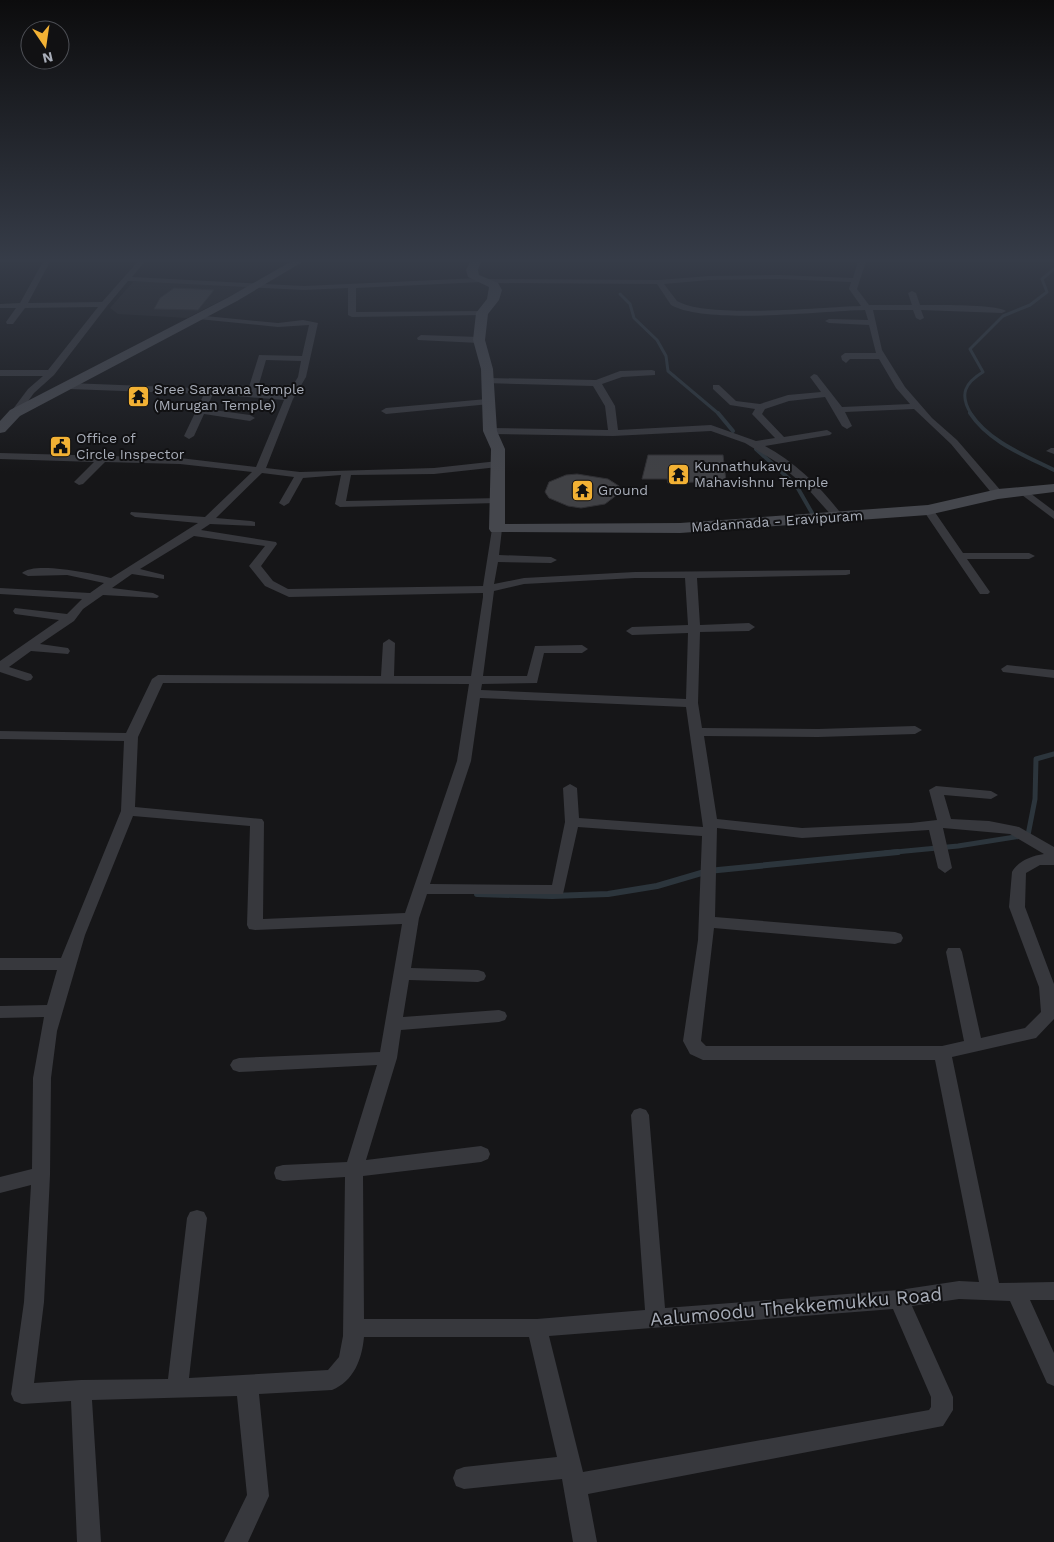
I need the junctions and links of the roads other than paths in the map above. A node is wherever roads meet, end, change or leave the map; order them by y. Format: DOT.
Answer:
graph roads {
  1 [pos="84,330"];
  2 [pos="174,330"];
  3 [pos="312,330"];
  4 [pos="480,330"];
  5 [pos="874,330"];
  6 [pos="421,338"];
  7 [pos="479,340"];
  8 [pos="882,356"];
  9 [pos="305,359"];
  10 [pos="846,360"];
  11 [pos="652,372"];
  12 [pos="0,373"];
  13 [pos="51,373"];
  14 [pos="814,377"];
  15 [pos="488,381"];
  16 [pos="596,383"];
  17 [pos="69,386"];
  18 [pos="716,387"];
  19 [pos="210,391"];
  20 [pos="252,393"];
  21 [pos="828,394"];
  22 [pos="289,398"];
  23 [pos="487,402"];
  24 [pos="916,406"];
  25 [pos="761,407"];
  26 [pos="838,410"];
  27 [pos="201,411"];
  28 [pos="386,411"];
  29 [pos="15,413"];
  30 [pos="250,418"];
  31 [pos="848,426"];
  32 [pos="0,429"];
  33 [pos="490,431"];
  34 [pos="613,433"];
  35 [pos="827,433"];
  36 [pos="189,436"];
  37 [pos="782,440"];
  38 [pos="758,444"];
  39 [pos="0,456"];
  40 [pos="103,458"];
  41 [pos="498,464"];
  42 [pos="260,470"];
  43 [pos="347,472"];
  44 [pos="300,475"];
  45 [pos="79,482"];
  46 [pos="1054,488"];
  47 [pos="1022,490"];
  48 [pos="998,494"];
  49 [pos="497,500"];
  50 [pos="284,503"];
  51 [pos="928,510"];
  52 [pos="135,514"];
  53 [pos="837,516"];
  54 [pos="1054,516"];
  55 [pos="208,520"];
  56 [pos="251,524"];
  57 [pos="497,529"];
  58 [pos="192,532"];
  59 [pos="960,556"];
  60 [pos="1030,556"];
  61 [pos="493,558"];
  62 [pos="551,560"];
  63 [pos="130,570"];
  64 [pos="846,572"];
  65 [pos="28,573"];
  66 [pos="691,574"];
  67 [pos="160,577"];
  68 [pos="114,582"];
  69 [pos="488,589"];
  70 [pos="0,591"];
  71 [pos="984,592"];
  72 [pos="153,596"];
  73 [pos="93,597"];
  74 [pos="29,598"];
  75 [pos="19,611"];
  76 [pos="70,618"];
  77 [pos="749,627"];
  78 [pos="694,628"];
  79 [pos="632,631"];
  80 [pos="389,643"];
  81 [pos="31,647"];
  82 [pos="582,649"];
  83 [pos="64,651"];
  84 [pos="0,668"];
  85 [pos="1008,669"];
  86 [pos="1054,674"];
  87 [pos="27,676"];
  88 [pos="387,681"];
  89 [pos="476,685"];
  90 [pos="692,703"];
  91 [pos="915,730"];
  92 [pos="698,732"];
  93 [pos="0,735"];
  94 [pos="131,737"];
  95 [pos="570,788"];
  96 [pos="991,795"];
  97 [pos="128,811"];
  98 [pos="572,822"];
  99 [pos="940,824"];
  100 [pos="710,828"];
  101 [pos="1054,854"];
  102 [pos="1054,860"];
  103 [pos="945,868"];
  104 [pos="421,889"];
  105 [pos="411,918"];
  106 [pos="706,922"];
  107 [pos="895,938"];
  108 [pos="954,952"];
  109 [pos="0,964"];
  110 [pos="68,964"];
  111 [pos="402,974"];
  112 [pos="478,976"];
  113 [pos="53,1011"];
  114 [pos="0,1012"];
  115 [pos="499,1016"];
  116 [pos="394,1024"];
  117 [pos="974,1047"];
  118 [pos="942,1053"];
  119 [pos="388,1058"];
  120 [pos="239,1065"];
  121 [pos="640,1115"];
  122 [pos="481,1154"];
  123 [pos="354,1169"];
  124 [pos="283,1173"];
  125 [pos="41,1175"];
  126 [pos="0,1185"];
  127 [pos="197,1218"];
  128 [pos="1054,1291"];
  129 [pos="991,1292"];
  130 [pos="1016,1292"];
  131 [pos="899,1299"];
  132 [pos="656,1320"];
  133 [pos="354,1328"];
  134 [pos="537,1328"];
  135 [pos="1054,1376"];
  136 [pos="247,1384"];
  137 [pos="177,1389"];
  138 [pos="81,1390"];
  139 [pos="573,1476"];
  140 [pos="464,1478"];
  141 [pos="90,1542"];
  142 [pos="236,1542"];
  143 [pos="585,1542"];
  1 -- 13 [label="street"];
  2 -- 17 [label="main road"];
  3 -- 9 [label="street"];
  4 -- 7 [label="main road"];
  5 -- 8 [label="street"];
  6 -- 7 [label="street"];
  7 -- 15 [label="main road"];
  8 -- 10 [label="street"];
  8 -- 24 [label="street"];
  9 -- 20 [label="street"];
  9 -- 22 [label="street"];
  11 -- 16 [label="street"];
  12 -- 13 [label="street"];
  13 -- 29 [label="street"];
  14 -- 21 [label="street"];
  15 -- 16 [label="street"];
  15 -- 23 [label="main road"];
  16 -- 34 [label="street"];
  17 -- 19 [label="street"];
  17 -- 29 [label="main road"];
  18 -- 25 [label="street"];
  19 -- 20 [label="street"];
  19 -- 27 [label="street"];
  20 -- 22 [label="street"];
  21 -- 25 [label="street"];
  21 -- 26 [label="street"];
  22 -- 42 [label="street"];
  23 -- 28 [label="street"];
  23 -- 33 [label="main road"];
  24 -- 26 [label="street"];
  24 -- 48 [label="street"];
  25 -- 37 [label="street"];
  26 -- 31 [label="street"];
  27 -- 30 [label="street"];
  27 -- 36 [label="street"];
  29 -- 32 [label="main road"];
  33 -- 34 [label="street"];
  33 -- 41 [label="main road"];
  34 -- 38 [label="street"];
  35 -- 37 [label="street"];
  37 -- 38 [label="street"];
  38 -- 53 [label="street"];
  39 -- 40 [label="street"];
  40 -- 42 [label="street"];
  40 -- 45 [label="street"];
  41 -- 43 [label="street"];
  41 -- 49 [label="main road"];
  42 -- 44 [label="street"];
  42 -- 55 [label="street"];
  43 -- 44 [label="street"];
  43 -- 49 [label="street"];
  44 -- 50 [label="street"];
  46 -- 47 [label="main road, Madannada - Eravipuram"];
  47 -- 48 [label="main road, Madannada - Eravipuram"];
  47 -- 54 [label="street"];
  48 -- 51 [label="main road, Madannada - Eravipuram"];
  49 -- 57 [label="main road"];
  51 -- 53 [label="main road, Madannada - Eravipuram"];
  51 -- 59 [label="street"];
  52 -- 55 [label="street"];
  53 -- 57 [label="main road, Madannada - Eravipuram"];
  55 -- 56 [label="street"];
  55 -- 58 [label="street"];
  57 -- 61 [label="street"];
  58 -- 63 [label="street"];
  58 -- 69 [label="street"];
  59 -- 60 [label="street"];
  59 -- 71 [label="street"];
  61 -- 62 [label="street"];
  61 -- 69 [label="street"];
  63 -- 67 [label="street"];
  63 -- 68 [label="street"];
  64 -- 66 [label="street"];
  65 -- 68 [label="street"];
  66 -- 69 [label="street"];
  66 -- 78 [label="street"];
  68 -- 73 [label="street"];
  69 -- 89 [label="street"];
  70 -- 73 [label="street"];
  72 -- 73 [label="street"];
  73 -- 74 [label="street"];
  73 -- 76 [label="street"];
  75 -- 76 [label="street"];
  76 -- 81 [label="street"];
  77 -- 78 [label="street"];
  78 -- 79 [label="street"];
  78 -- 90 [label="street"];
  80 -- 88 [label="street"];
  81 -- 83 [label="street"];
  81 -- 84 [label="street"];
  82 -- 88 [label="street"];
  84 -- 87 [label="street"];
  85 -- 86 [label="street"];
  88 -- 94 [label="street"];
  89 -- 90 [label="street"];
  89 -- 104 [label="street"];
  90 -- 92 [label="street"];
  91 -- 92 [label="street"];
  92 -- 100 [label="street"];
  93 -- 94 [label="street"];
  94 -- 97 [label="street"];
  95 -- 98 [label="street"];
  96 -- 99 [label="street"];
  97 -- 105 [label="street"];
  97 -- 110 [label="street"];
  98 -- 100 [label="street"];
  98 -- 104 [label="street"];
  99 -- 100 [label="street"];
  99 -- 101 [label="street"];
  99 -- 103 [label="street"];
  100 -- 106 [label="street"];
  102 -- 117 [label="street"];
  104 -- 105 [label="street"];
  105 -- 111 [label="street"];
  106 -- 107 [label="street"];
  106 -- 118 [label="street"];
  108 -- 117 [label="street"];
  109 -- 110 [label="street"];
  110 -- 113 [label="street"];
  111 -- 112 [label="street"];
  111 -- 116 [label="street"];
  113 -- 114 [label="street"];
  113 -- 125 [label="street"];
  115 -- 116 [label="street"];
  116 -- 119 [label="street"];
  117 -- 118 [label="street"];
  118 -- 129 [label="street"];
  119 -- 120 [label="street"];
  119 -- 123 [label="street"];
  121 -- 132 [label="street"];
  122 -- 123 [label="street"];
  123 -- 124 [label="street"];
  123 -- 133 [label="street"];
  125 -- 126 [label="street"];
  125 -- 138 [label="street"];
  127 -- 137 [label="street"];
  128 -- 130 [label="street, Aalumoodu Thekkemukku Road"];
  129 -- 130 [label="street, Aalumoodu Thekkemukku Road"];
  129 -- 131 [label="street, Aalumoodu Thekkemukku Road"];
  130 -- 135 [label="street"];
  131 -- 132 [label="street, Aalumoodu Thekkemukku Road"];
  131 -- 139 [label="street"];
  132 -- 134 [label="street, Aalumoodu Thekkemukku Road"];
  133 -- 134 [label="street, Aalumoodu Thekkemukku Road"];
  133 -- 136 [label="street"];
  134 -- 139 [label="street"];
  136 -- 137 [label="street"];
  136 -- 142 [label="street"];
  137 -- 138 [label="street"];
  138 -- 141 [label="street"];
  139 -- 140 [label="street"];
  139 -- 143 [label="street"];
}
